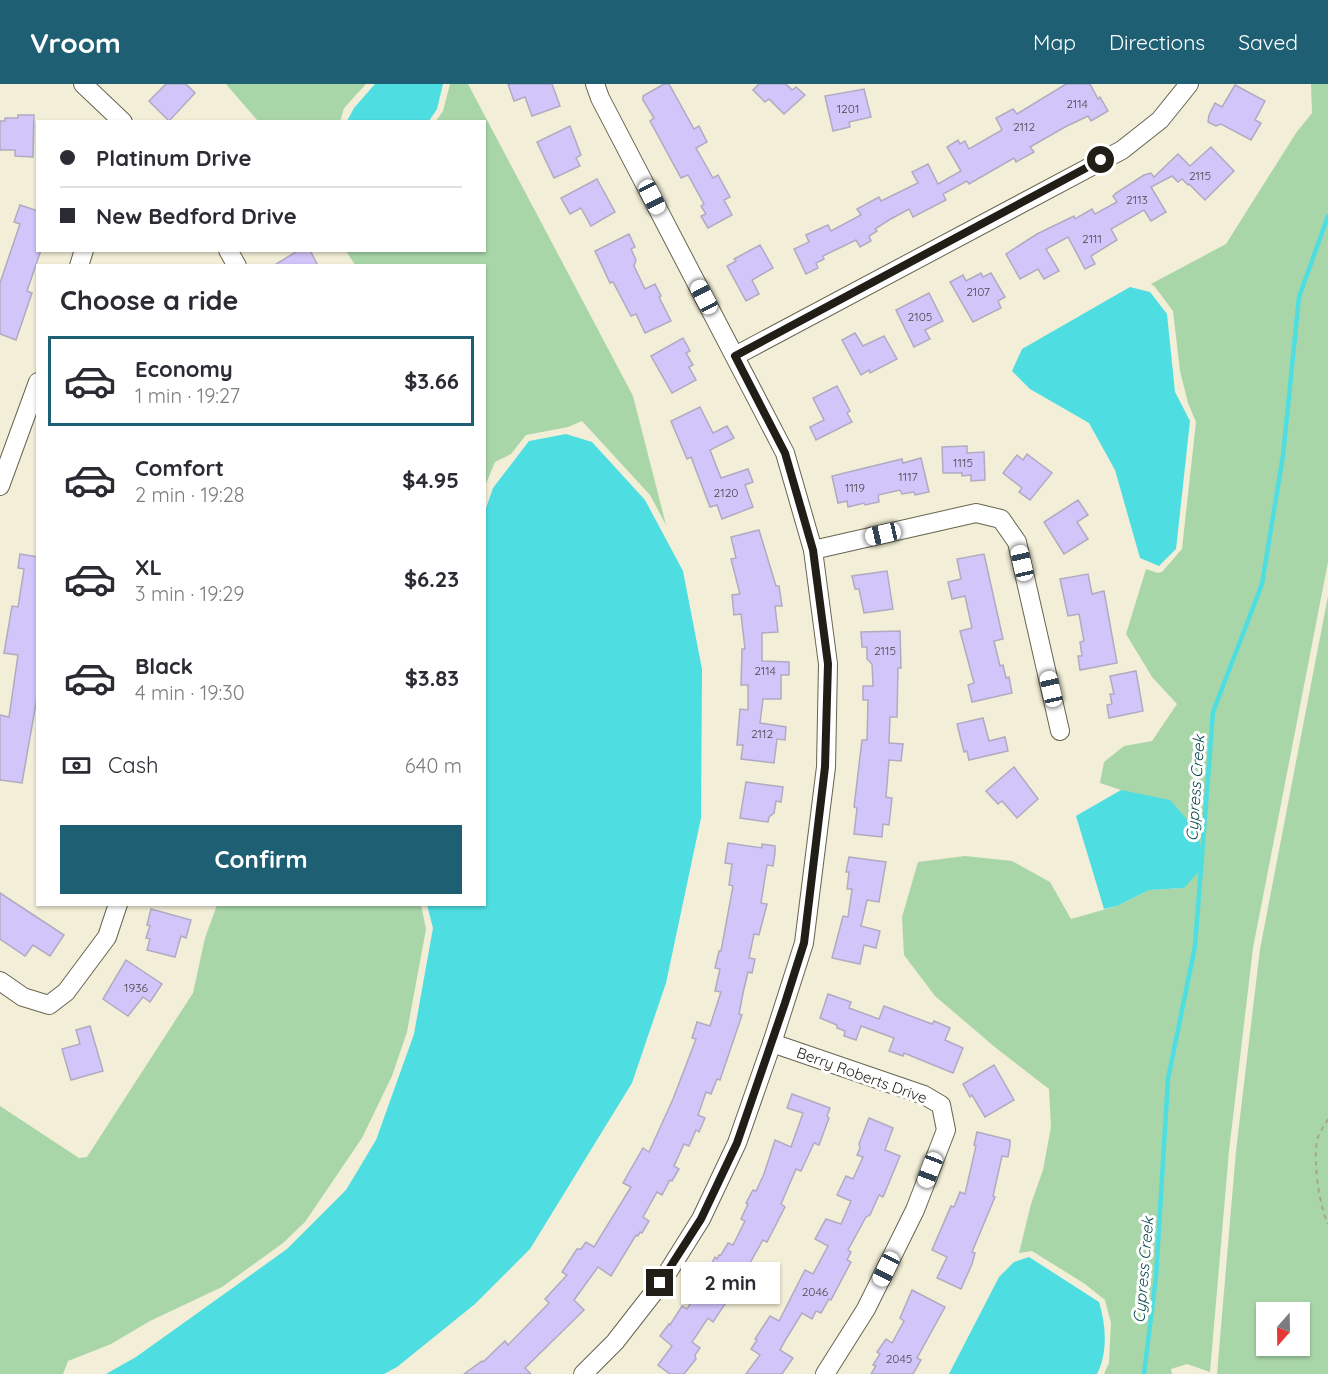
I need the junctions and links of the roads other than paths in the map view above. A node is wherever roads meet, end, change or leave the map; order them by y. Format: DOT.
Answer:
graph roads {
  1 [pos="83,84"];
  2 [pos="595,84"];
  3 [pos="1188,84"];
  4 [pos="121,120"];
  5 [pos="735,356"];
  6 [pos="36,387"];
  7 [pos="0,486"];
  8 [pos="813,550"];
  9 [pos="1060,730"];
  10 [pos="117,906"];
  11 [pos="0,981"];
  12 [pos="772,1043"];
  13 [pos="583,1374"];
  14 [pos="825,1374"];
  1 -- 4 [label="street"];
  2 -- 5 [label="street"];
  3 -- 5 [label="street"];
  5 -- 8 [label="street"];
  6 -- 7 [label="street"];
  8 -- 9 [label="street"];
  8 -- 12 [label="street"];
  10 -- 11 [label="street"];
  12 -- 13 [label="street"];
  12 -- 14 [label="street, Berry Roberts Drive"];
}
